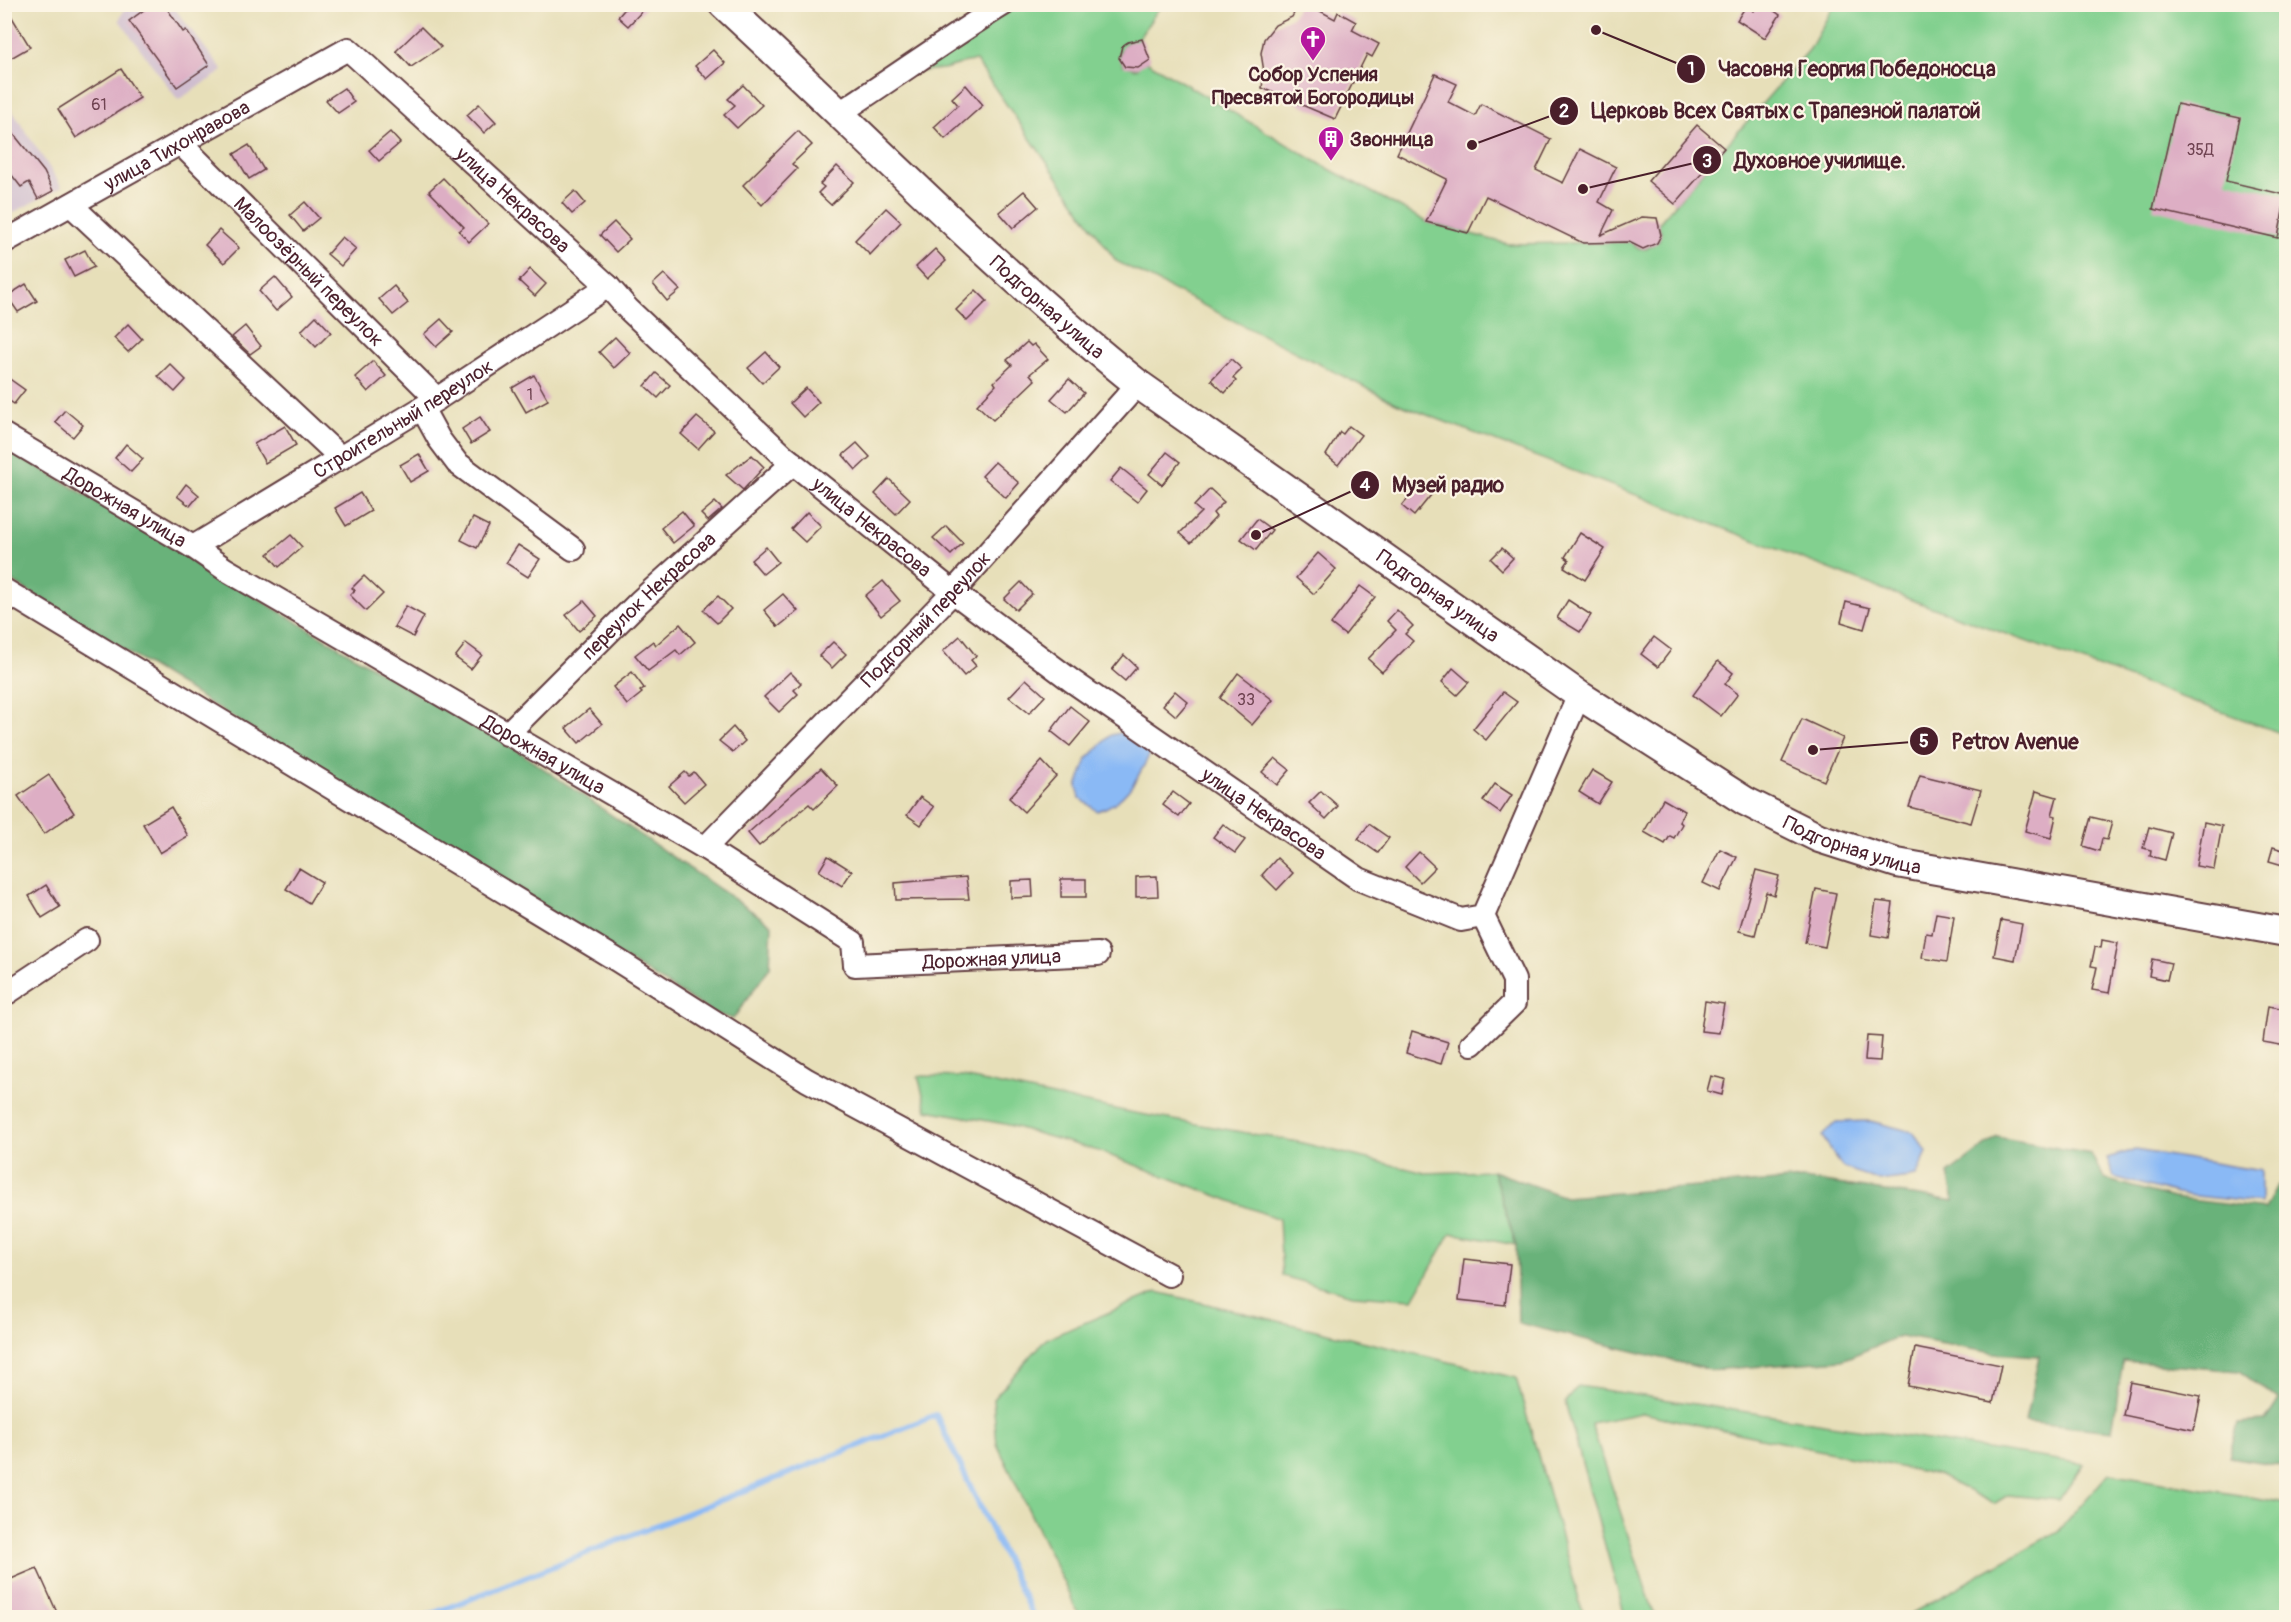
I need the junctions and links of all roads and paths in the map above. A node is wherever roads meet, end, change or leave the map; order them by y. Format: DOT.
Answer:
graph roads {
  1 [pos="723,4"];
  2 [pos="1004,4"];
  3 [pos="348,49"];
  4 [pos="838,114"];
  5 [pos="180,143"];
  6 [pos="71,205"];
  7 [pos="4,242"];
  8 [pos="608,286"];
  9 [pos="1138,384"];
  10 [pos="429,404"];
  11 [pos="4,435"];
  12 [pos="341,458"];
  13 [pos="793,463"];
  14 [pos="193,547"];
  15 [pos="573,549"];
  16 [pos="4,590"];
  17 [pos="953,592"];
  18 [pos="1579,695"];
  19 [pos="507,734"];
  20 [pos="705,848"];
  21 [pos="1483,916"];
  22 [pos="2286,932"];
  23 [pos="87,940"];
  24 [pos="1098,954"];
  25 [pos="4,995"];
  26 [pos="1472,1044"];
  27 [pos="1169,1275"];
  1 -- 4 [label="main road, Подгорная улица"];
  2 -- 4 [label="street"];
  3 -- 5 [label="street, улица Тихонравова"];
  3 -- 8 [label="street, улица Некрасова"];
  4 -- 9 [label="main road, Подгорная улица"];
  5 -- 6 [label="street, улица Тихонравова"];
  5 -- 10 [label="street, Малоозёрный переулок"];
  6 -- 7 [label="street, улица Тихонравова"];
  6 -- 12 [label="street"];
  8 -- 10 [label="street, Строительный переулок"];
  8 -- 13 [label="street, улица Некрасова"];
  9 -- 17 [label="street, Подгорный переулок"];
  9 -- 18 [label="main road, Подгорная улица"];
  10 -- 12 [label="street, Строительный переулок"];
  10 -- 15 [label="street, Малоозёрный переулок"];
  11 -- 14 [label="street, Дорожная улица"];
  12 -- 14 [label="street, Строительный переулок"];
  13 -- 17 [label="street, улица Некрасова"];
  13 -- 19 [label="street, переулок Некрасова"];
  14 -- 19 [label="street, Дорожная улица"];
  16 -- 27 [label="street"];
  17 -- 20 [label="street, Подгорный переулок"];
  17 -- 21 [label="street, улица Некрасова"];
  18 -- 21 [label="street"];
  18 -- 22 [label="main road, Подгорная улица"];
  19 -- 20 [label="street, Дорожная улица"];
  20 -- 24 [label="street, Дорожная улица"];
  21 -- 26 [label="street"];
  23 -- 25 [label="street"];
}
